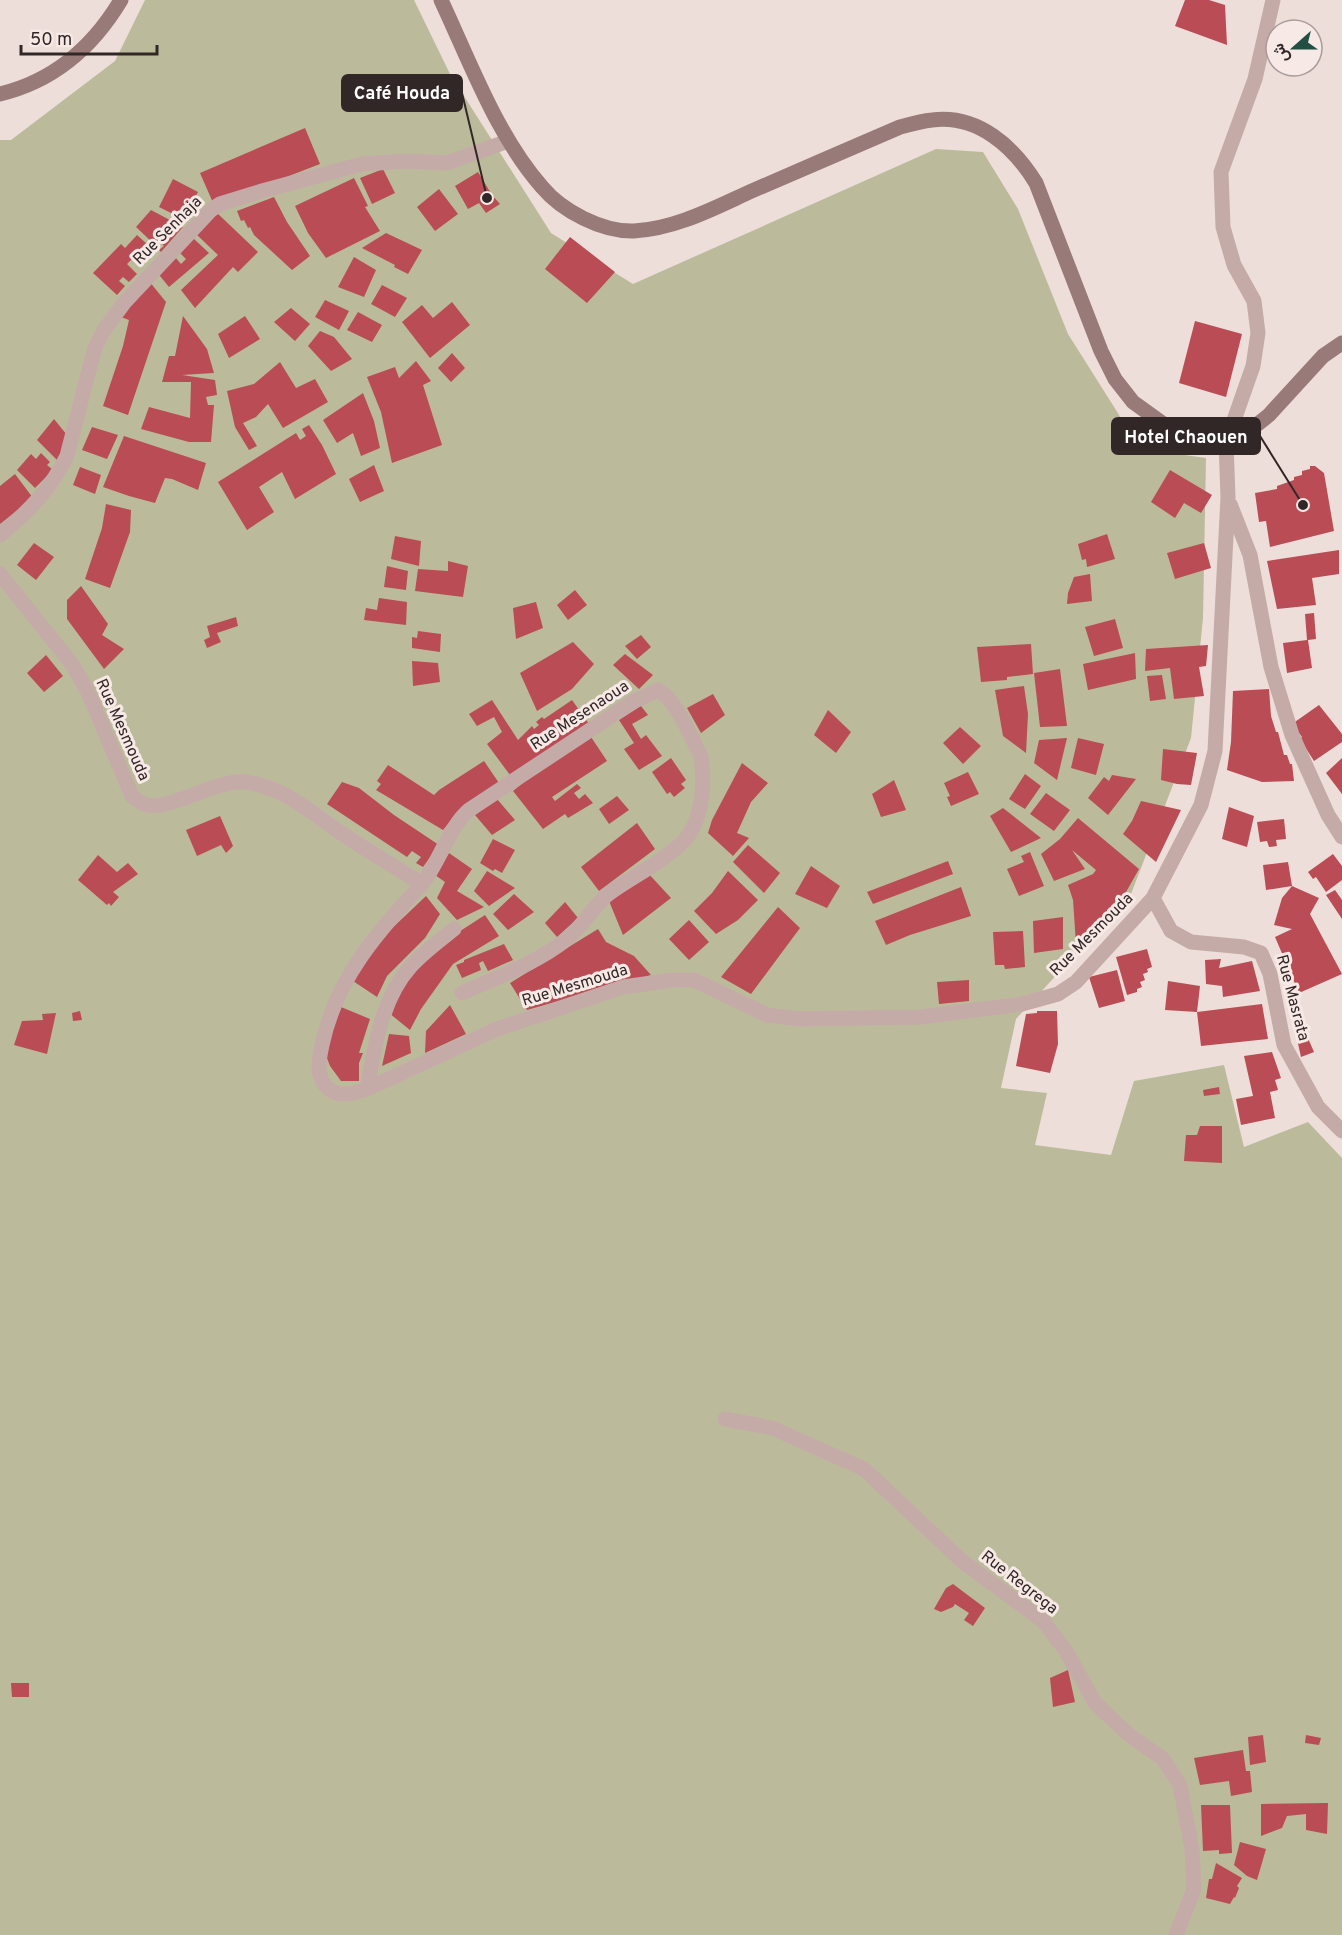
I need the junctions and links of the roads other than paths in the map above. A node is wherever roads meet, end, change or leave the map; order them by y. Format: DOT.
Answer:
graph roads {
  1 [pos="121,0"];
  2 [pos="441,0"];
  3 [pos="1273,0"];
  4 [pos="0,94"];
  5 [pos="508,141"];
  6 [pos="1342,343"];
  7 [pos="1226,443"];
  8 [pos="1228,497"];
  9 [pos="0,535"];
  10 [pos="0,574"];
  11 [pos="1342,837"];
  12 [pos="422,884"];
  13 [pos="1153,898"];
  14 [pos="454,929"];
  15 [pos="462,993"];
  16 [pos="367,1089"];
  17 [pos="1342,1131"];
  18 [pos="725,1419"];
  19 [pos="1176,1935"];
  1 -- 4 [label="main road"];
  2 -- 5 [label="main road"];
  3 -- 7 [label="street"];
  5 -- 7 [label="main road"];
  5 -- 9 [label="street, Rue Senhaja"];
  6 -- 7 [label="main road"];
  7 -- 8 [label="street, Rue Mesmouda"];
  8 -- 11 [label="street"];
  8 -- 13 [label="street, Rue Mesmouda"];
  10 -- 12 [label="street, Rue Mesmouda"];
  12 -- 15 [label="street, Rue Mesenaoua"];
  12 -- 16 [label="street, Rue Mesmouda"];
  13 -- 16 [label="street, Rue Mesmouda"];
  13 -- 17 [label="street, Rue Masrata"];
  14 -- 16 [label="street"];
  18 -- 19 [label="street, Rue Regrega"];
}
